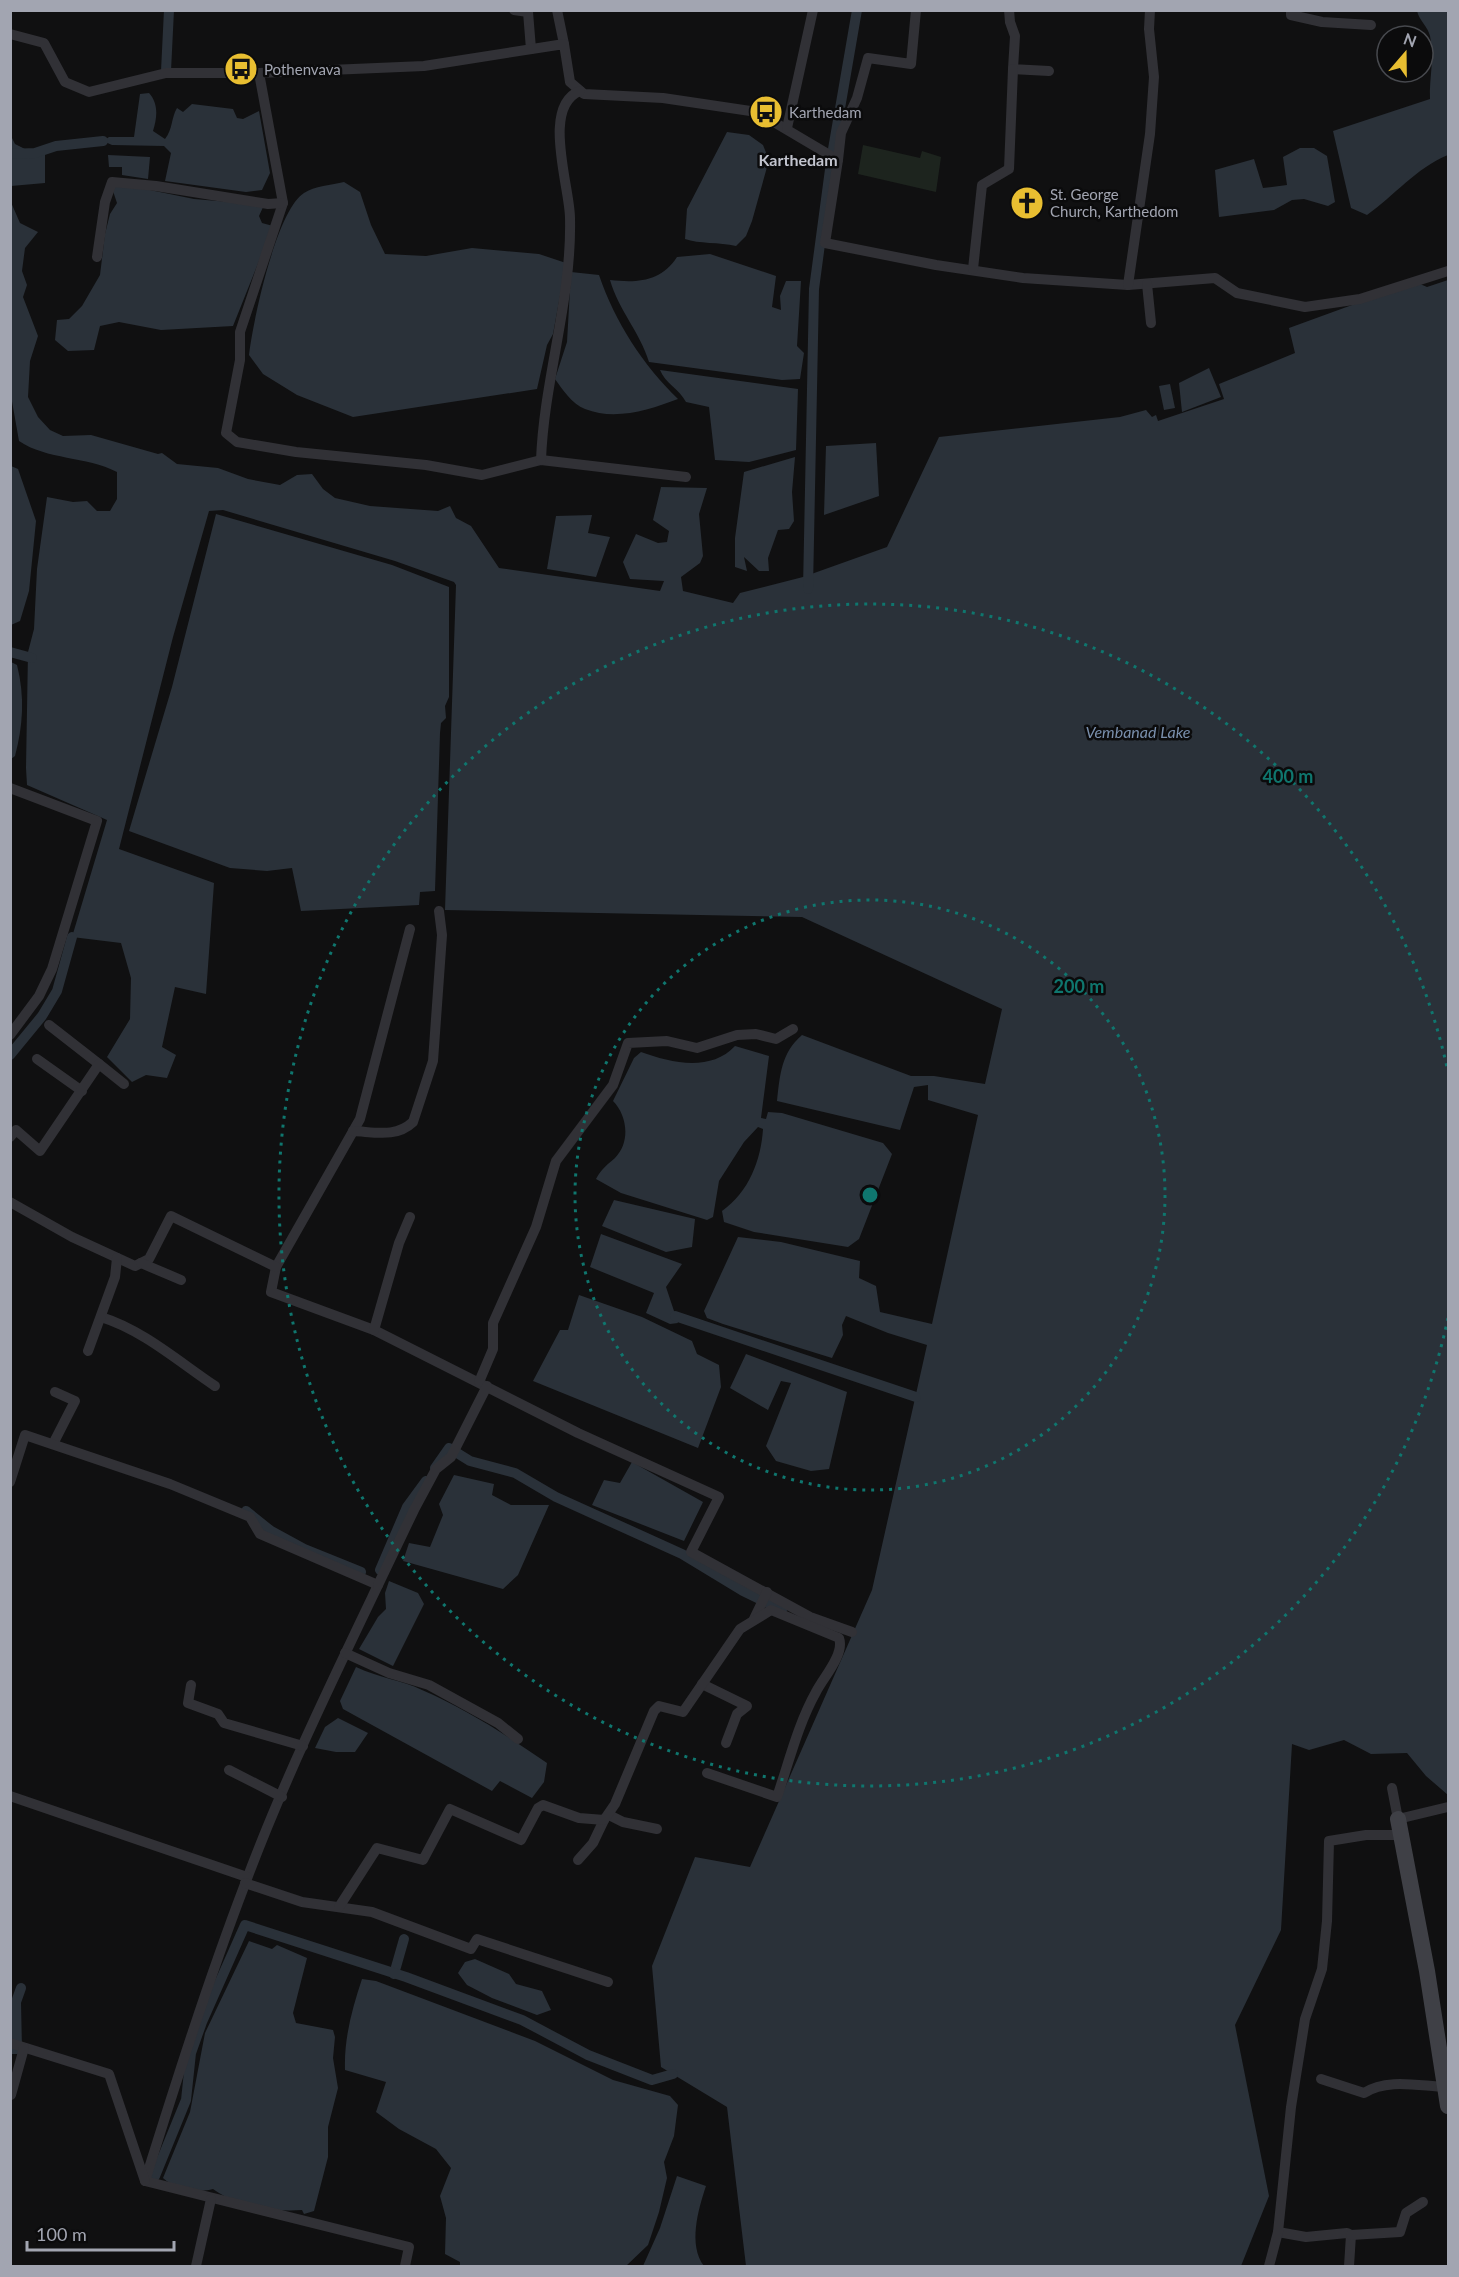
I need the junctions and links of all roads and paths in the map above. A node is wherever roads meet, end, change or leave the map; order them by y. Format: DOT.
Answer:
graph roads {
  1 [pos="514,10"];
  2 [pos="556,10"];
  3 [pos="813,10"];
  4 [pos="916,10"];
  5 [pos="1009,10"];
  6 [pos="1150,10"];
  7 [pos="1291,10"];
  8 [pos="1371,25"];
  9 [pos="10,34"];
  10 [pos="564,44"];
  11 [pos="531,49"];
  12 [pos="1012,69"];
  13 [pos="1049,71"];
  14 [pos="259,74"];
  15 [pos="580,91"];
  16 [pos="787,128"];
  17 [pos="838,160"];
  18 [pos="283,203"];
  19 [pos="97,257"];
  20 [pos="973,269"];
  21 [pos="1449,271"];
  22 [pos="1147,284"];
  23 [pos="1128,285"];
  24 [pos="1151,322"];
  25 [pos="541,460"];
  26 [pos="686,477"];
  27 [pos="10,788"];
  28 [pos="439,911"];
  29 [pos="410,928"];
  30 [pos="49,1025"];
  31 [pos="793,1029"];
  32 [pos="10,1035"];
  33 [pos="37,1059"];
  34 [pos="99,1064"];
  35 [pos="124,1084"];
  36 [pos="82,1091"];
  37 [pos="353,1131"];
  38 [pos="10,1137"];
  39 [pos="10,1202"];
  40 [pos="410,1217"];
  41 [pos="117,1257"];
  42 [pos="141,1263"];
  43 [pos="276,1267"];
  44 [pos="181,1280"];
  45 [pos="101,1317"];
  46 [pos="374,1330"];
  47 [pos="88,1351"];
  48 [pos="483,1384"];
  49 [pos="215,1386"];
  50 [pos="55,1392"];
  51 [pos="53,1444"];
  52 [pos="10,1482"];
  53 [pos="378,1585"];
  54 [pos="767,1593"];
  55 [pos="754,1619"];
  56 [pos="852,1632"];
  57 [pos="345,1653"];
  58 [pos="702,1684"];
  59 [pos="191,1685"];
  60 [pos="518,1739"];
  61 [pos="726,1743"];
  62 [pos="303,1746"];
  63 [pos="229,1770"];
  64 [pos="707,1773"];
  65 [pos="1392,1788"];
  66 [pos="10,1796"];
  67 [pos="282,1797"];
  68 [pos="1449,1807"];
  69 [pos="606,1818"];
  70 [pos="1400,1827"];
  71 [pos="657,1829"];
  72 [pos="578,1860"];
  73 [pos="246,1880"];
  74 [pos="339,1907"];
  75 [pos="608,1982"];
  76 [pos="17,2046"];
  77 [pos="1321,2079"];
  78 [pos="1445,2087"];
  79 [pos="11,2095"];
  80 [pos="1449,2106"];
  81 [pos="145,2181"];
  82 [pos="211,2199"];
  83 [pos="1423,2202"];
  84 [pos="1278,2232"];
  85 [pos="1351,2235"];
  86 [pos="196,2266"];
  87 [pos="405,2266"];
  88 [pos="1269,2266"];
  89 [pos="1349,2266"];
  1 -- 11 [label="street"];
  2 -- 10 [label="street"];
  3 -- 16 [label="street"];
  4 -- 17 [label="street"];
  5 -- 12 [label="street"];
  6 -- 23 [label="street"];
  7 -- 8 [label="street"];
  9 -- 14 [label="street"];
  10 -- 11 [label="street"];
  10 -- 15 [label="street"];
  11 -- 14 [label="street"];
  12 -- 13 [label="street"];
  12 -- 20 [label="street"];
  14 -- 18 [label="street"];
  15 -- 16 [label="street"];
  15 -- 25 [label="street"];
  16 -- 17 [label="street"];
  17 -- 20 [label="street"];
  18 -- 19 [label="street"];
  18 -- 25 [label="street"];
  20 -- 23 [label="street"];
  21 -- 22 [label="street"];
  22 -- 23 [label="street"];
  22 -- 24 [label="street"];
  25 -- 26 [label="street"];
  27 -- 32 [label="street"];
  28 -- 37 [label="street"];
  29 -- 37 [label="street"];
  30 -- 34 [label="street"];
  31 -- 48 [label="street"];
  33 -- 36 [label="street"];
  34 -- 35 [label="street"];
  34 -- 36 [label="street"];
  36 -- 38 [label="street"];
  37 -- 43 [label="street"];
  39 -- 41 [label="street"];
  40 -- 46 [label="street"];
  41 -- 42 [label="street"];
  41 -- 45 [label="street"];
  42 -- 43 [label="street"];
  42 -- 44 [label="street"];
  43 -- 46 [label="street"];
  45 -- 47 [label="street"];
  45 -- 49 [label="street"];
  46 -- 48 [label="street"];
  48 -- 53 [label="street"];
  48 -- 54 [label="street"];
  50 -- 51 [label="street"];
  51 -- 52 [label="street"];
  51 -- 53 [label="street"];
  53 -- 57 [label="street"];
  54 -- 55 [label="street"];
  54 -- 56 [label="street"];
  55 -- 58 [label="street"];
  55 -- 64 [label="street"];
  57 -- 60 [label="street"];
  57 -- 62 [label="street"];
  58 -- 61 [label="street"];
  58 -- 69 [label="street"];
  59 -- 62 [label="street"];
  62 -- 67 [label="street"];
  63 -- 67 [label="street"];
  65 -- 70 [label="street"];
  66 -- 73 [label="street"];
  67 -- 73 [label="street"];
  68 -- 70 [label="street"];
  69 -- 71 [label="street"];
  69 -- 72 [label="street"];
  69 -- 74 [label="street"];
  70 -- 78 [label="main road"];
  70 -- 84 [label="street"];
  73 -- 74 [label="street"];
  73 -- 81 [label="street"];
  74 -- 75 [label="street"];
  76 -- 79 [label="street"];
  76 -- 81 [label="street"];
  77 -- 78 [label="street"];
  78 -- 80 [label="main road"];
  81 -- 82 [label="street"];
  82 -- 86 [label="street"];
  82 -- 87 [label="street"];
  83 -- 85 [label="street"];
  84 -- 85 [label="street"];
  84 -- 88 [label="street"];
  85 -- 89 [label="street"];
}
